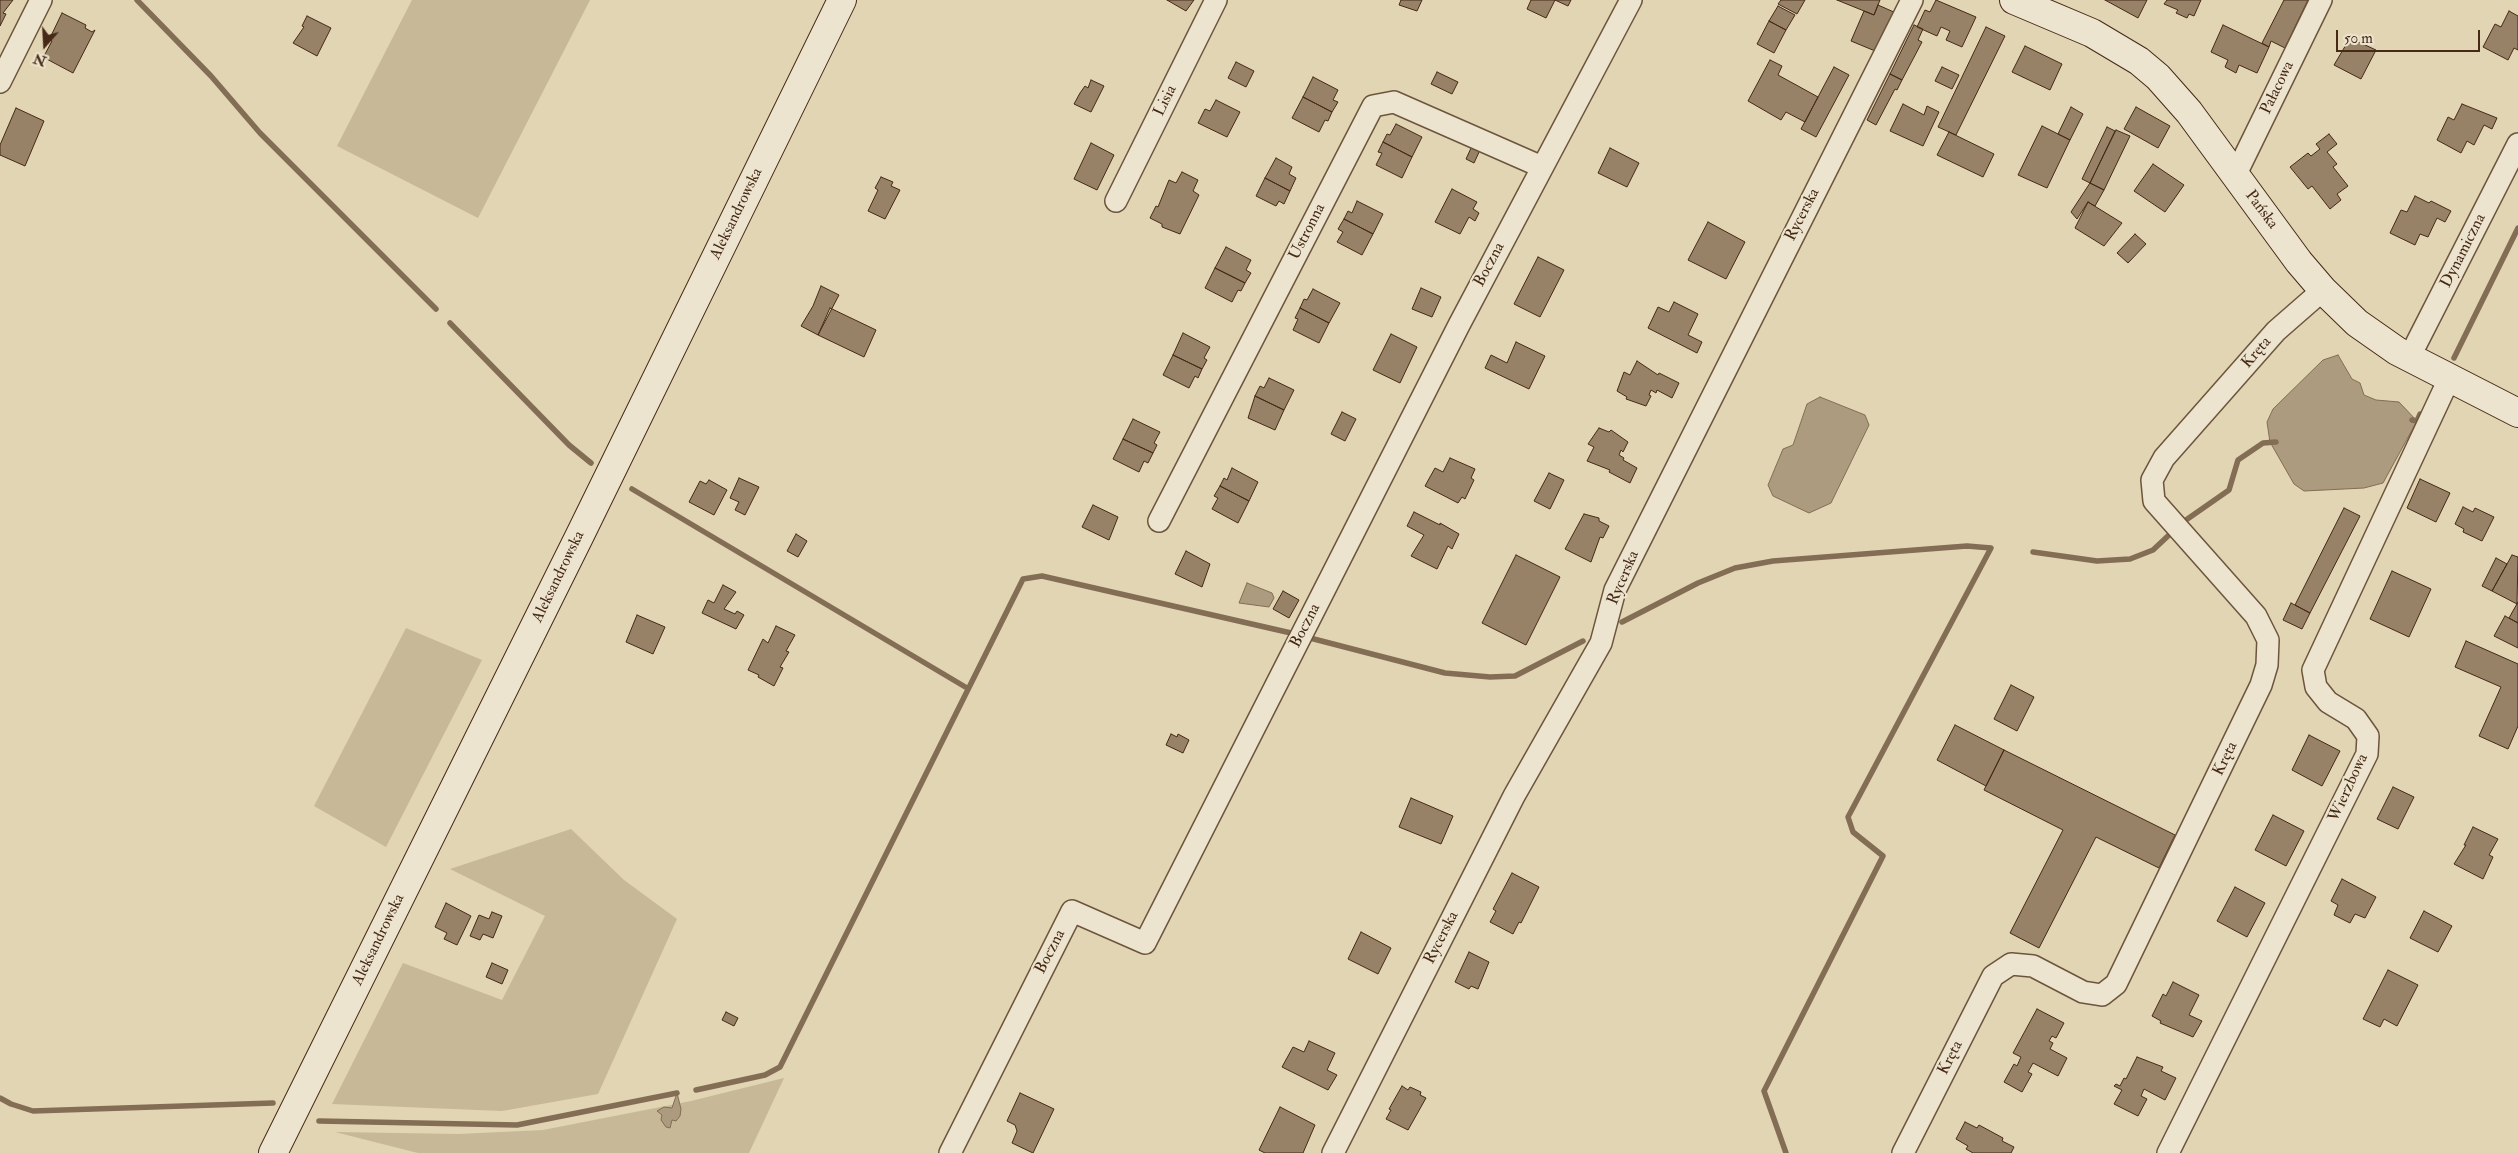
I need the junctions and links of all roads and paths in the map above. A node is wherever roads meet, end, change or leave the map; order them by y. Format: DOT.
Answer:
graph roads {
  1 [pos="41,0"];
  2 [pos="842,0"];
  3 [pos="1216,0"];
  4 [pos="1631,0"];
  5 [pos="1912,0"];
  6 [pos="2014,0"];
  7 [pos="2321,0"];
  8 [pos="0,82"];
  9 [pos="2518,144"];
  10 [pos="1542,167"];
  11 [pos="2236,176"];
  12 [pos="1116,201"];
  13 [pos="2323,290"];
  14 [pos="2410,358"];
  15 [pos="2449,379"];
  16 [pos="2518,413"];
  17 [pos="1159,521"];
  18 [pos="274,1153"];
  19 [pos="950,1153"];
  20 [pos="1333,1153"];
  21 [pos="1903,1153"];
  22 [pos="2168,1153"];
  1 -- 8 [label="street"];
  2 -- 18 [label="main road, Aleksandrowska"];
  3 -- 12 [label="street, Lisia"];
  4 -- 10 [label="street, Boczna"];
  5 -- 20 [label="street, Rycerska"];
  6 -- 11 [label="main road, Pańska"];
  7 -- 11 [label="street, Pałacowa"];
  9 -- 14 [label="street, Dynamiczna"];
  10 -- 17 [label="street, Ustronna"];
  10 -- 19 [label="street, Boczna"];
  11 -- 13 [label="main road, Pańska"];
  13 -- 14 [label="main road, Pańska"];
  13 -- 21 [label="street, Kręta"];
  14 -- 15 [label="main road, Pańska"];
  15 -- 16 [label="main road, Pańska"];
  15 -- 22 [label="street, Wierzbowa"];
}
